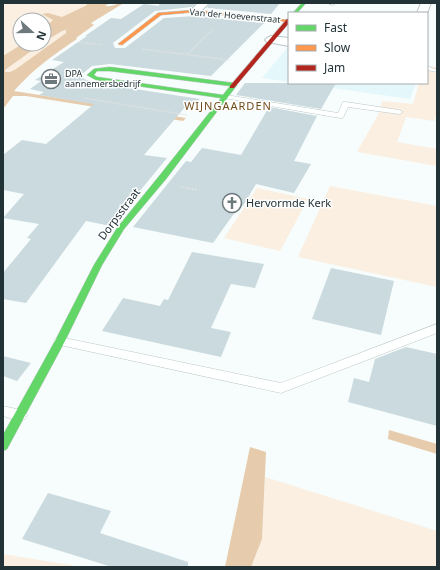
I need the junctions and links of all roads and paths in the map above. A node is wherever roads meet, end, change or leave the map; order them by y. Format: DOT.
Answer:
graph roads {
  1 [pos="204,3"];
  2 [pos="304,3"];
  3 [pos="330,3"];
  4 [pos="333,3"];
  5 [pos="195,11"];
  6 [pos="296,12"];
  7 [pos="288,20"];
  8 [pos="213,29"];
  9 [pos="271,40"];
  10 [pos="79,42"];
  11 [pos="288,42"];
  12 [pos="120,44"];
  13 [pos="109,45"];
  14 [pos="138,49"];
  15 [pos="187,55"];
  16 [pos="252,63"];
  17 [pos="428,68"];
  18 [pos="435,71"];
  19 [pos="234,85"];
  20 [pos="226,97"];
  21 [pos="83,98"];
  22 [pos="399,112"];
  23 [pos="209,118"];
  24 [pos="437,328"];
  25 [pos="60,341"];
  26 [pos="3,411"];
  27 [pos="20,415"];
  28 [pos="3,446"];
  1 -- 5 [label="street"];
  2 -- 6 [label="street"];
  3 -- 4 [label="lane"];
  5 -- 7 [label="street, Van der Hoevenstraat"];
  5 -- 12 [label="street, Van der Hoevenstraat"];
  7 -- 9 [label="street, Dorpsstraat"];
  8 -- 15 [label="path"];
  9 -- 11 [label="street"];
  9 -- 16 [label="street, Dorpsstraat"];
  10 -- 13 [label="path"];
  14 -- 15 [label="path"];
  15 -- 16 [label="path"];
  16 -- 19 [label="street, Dorpsstraat"];
  17 -- 18 [label="lane"];
  19 -- 20 [label="street, Dorpsstraat"];
  19 -- 20 [label="street"];
  20 -- 22 [label="lane"];
  20 -- 23 [label="street, Dorpsstraat"];
  21 -- 23 [label="path"];
  23 -- 25 [label="street, Dorpsstraat"];
  24 -- 25 [label="lane"];
  25 -- 27 [label="street, Dorpsstraat"];
  26 -- 27 [label="lane"];
  27 -- 28 [label="street, Dorpsstraat"];
}
